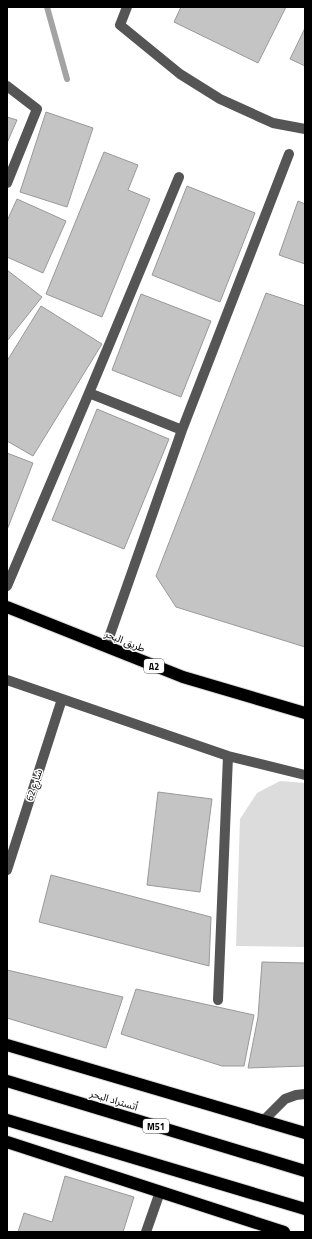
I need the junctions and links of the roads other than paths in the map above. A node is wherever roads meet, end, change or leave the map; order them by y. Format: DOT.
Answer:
graph roads {
  1 [pos="127,7"];
  2 [pos="7,86"];
  3 [pos="305,130"];
  4 [pos="289,154"];
  5 [pos="179,177"];
  6 [pos="7,183"];
  7 [pos="89,393"];
  8 [pos="182,430"];
  9 [pos="7,586"];
  10 [pos="7,607"];
  11 [pos="106,646"];
  12 [pos="7,680"];
  13 [pos="62,699"];
  14 [pos="305,713"];
  15 [pos="228,756"];
  16 [pos="305,775"];
  17 [pos="7,870"];
  18 [pos="218,1000"];
  19 [pos="7,1045"];
  20 [pos="7,1081"];
  21 [pos="305,1094"];
  22 [pos="7,1120"];
  23 [pos="264,1120"];
  24 [pos="305,1133"];
  25 [pos="7,1142"];
  26 [pos="305,1171"];
  27 [pos="160,1192"];
  28 [pos="305,1209"];
  29 [pos="146,1232"];
  30 [pos="284,1232"];
  1 -- 3 [label="street"];
  2 -- 6 [label="street"];
  4 -- 8 [label="street"];
  5 -- 7 [label="street"];
  7 -- 8 [label="street"];
  7 -- 9 [label="street"];
  8 -- 11 [label="street"];
  10 -- 11 [label="highway, طريق البحر / A2"];
  11 -- 14 [label="highway, طريق البحر / A2"];
  12 -- 13 [label="street"];
  13 -- 15 [label="street"];
  13 -- 17 [label="street, شارع 62"];
  15 -- 16 [label="street"];
  15 -- 18 [label="street"];
  19 -- 23 [label="highway"];
  20 -- 26 [label="highway, أتستراد البحر / M51"];
  21 -- 23 [label="street"];
  22 -- 28 [label="highway"];
  23 -- 24 [label="highway"];
  25 -- 27 [label="highway"];
  27 -- 29 [label="street"];
  27 -- 30 [label="highway"];
}
